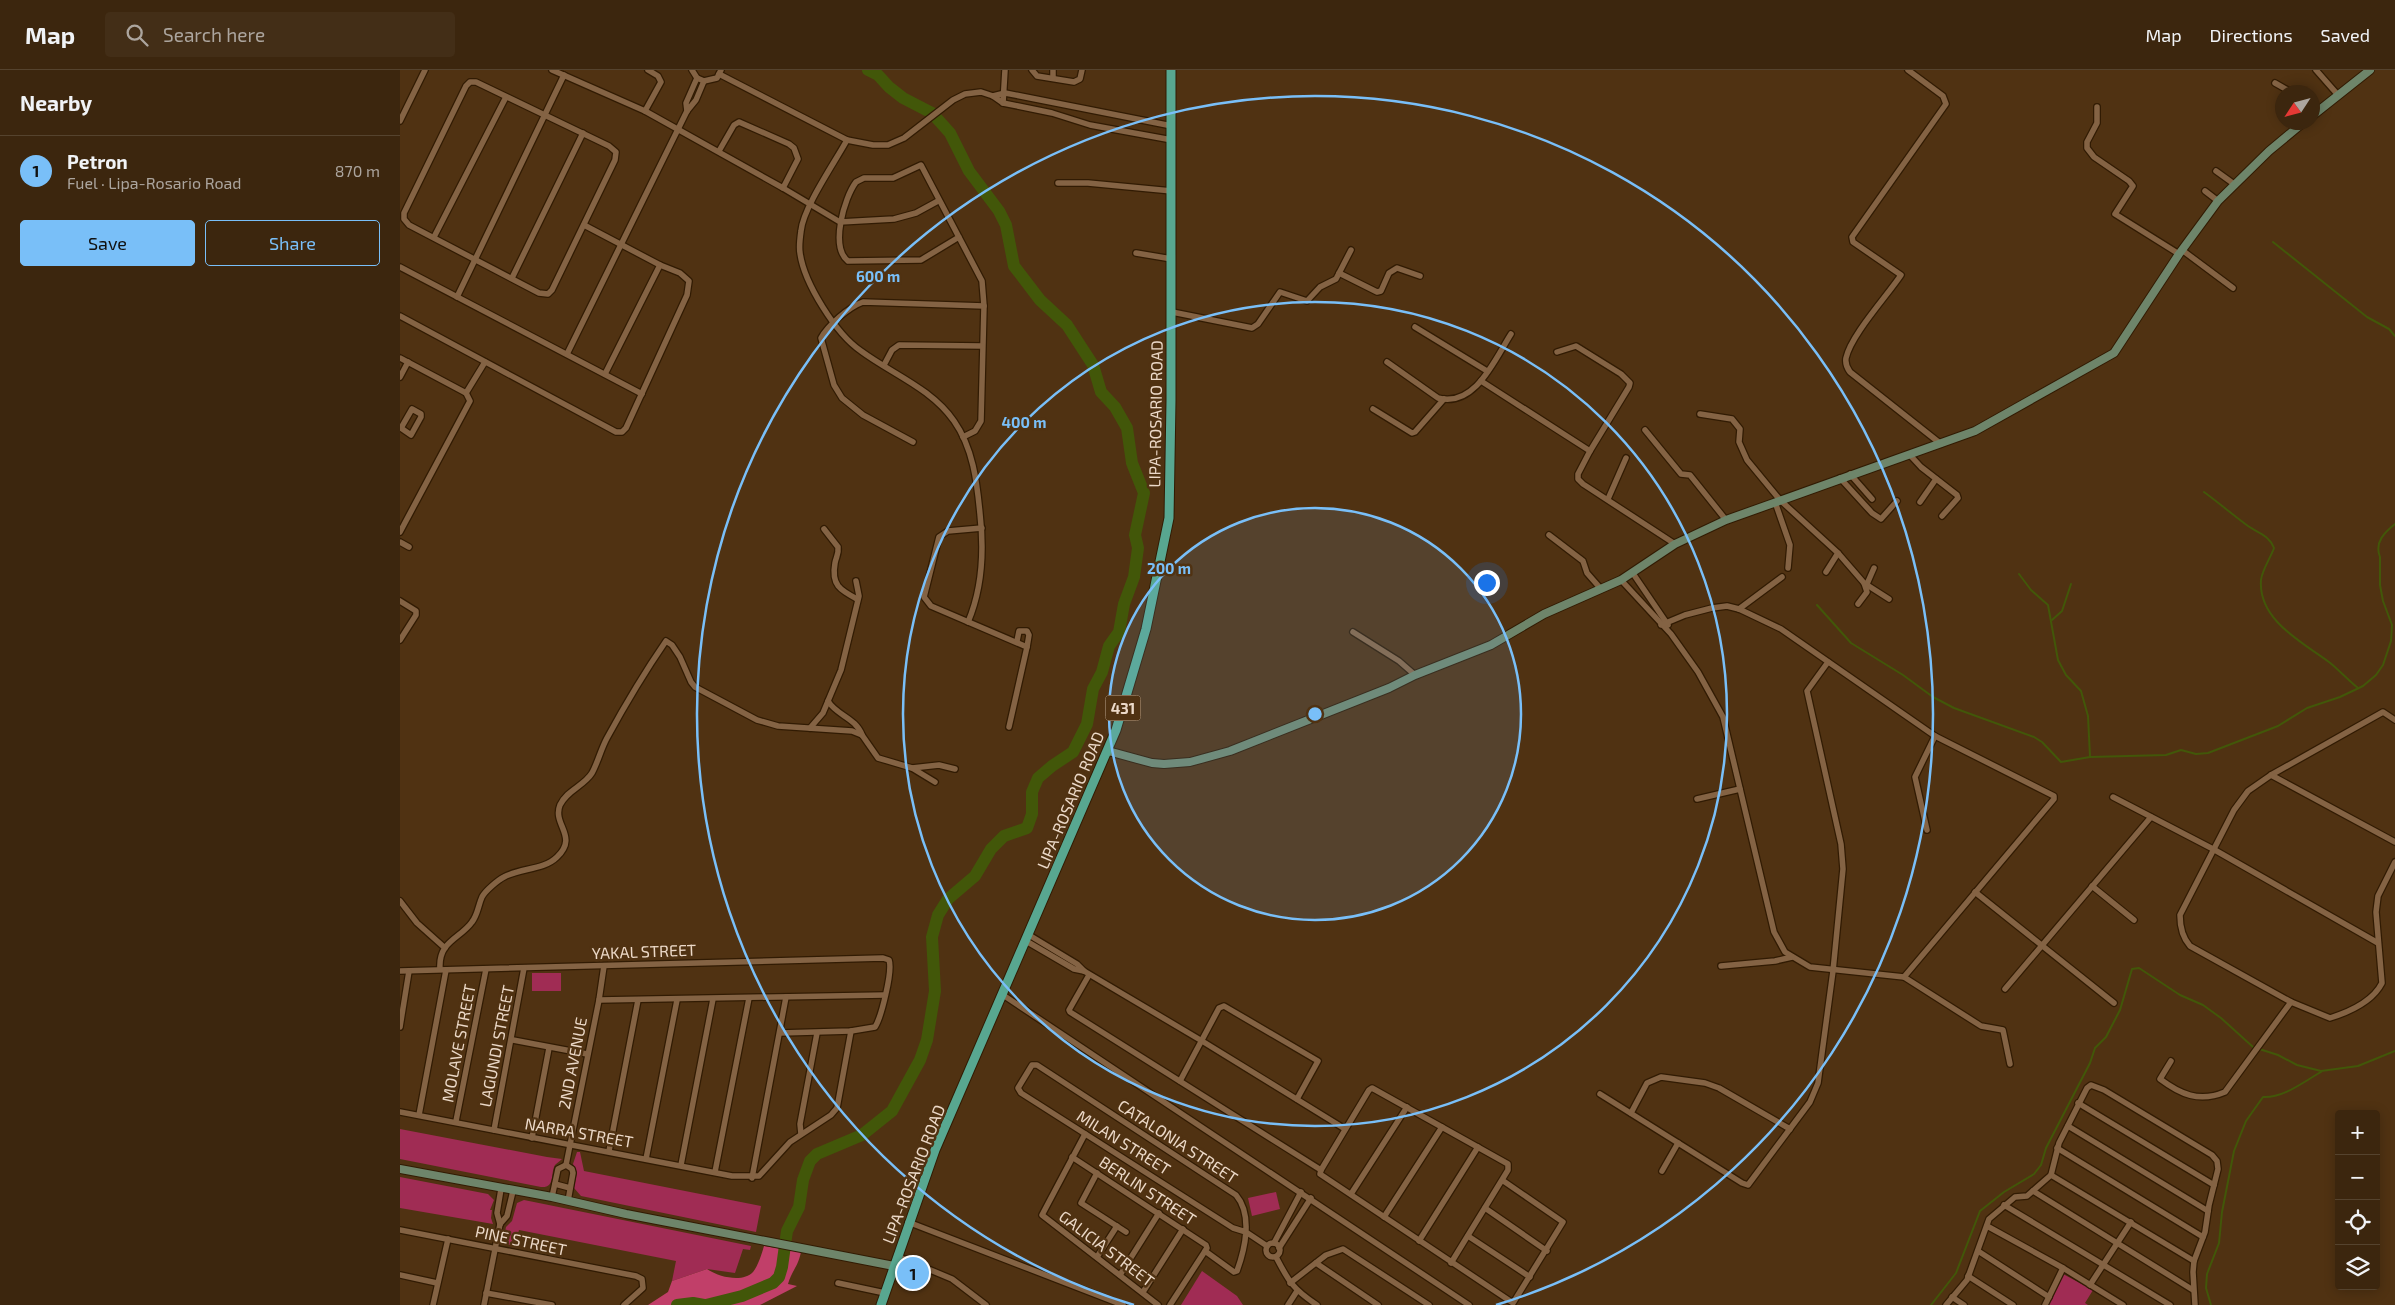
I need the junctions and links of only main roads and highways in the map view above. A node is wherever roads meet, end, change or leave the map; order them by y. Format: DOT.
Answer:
graph roads {
  1 [pos="1171,70"];
  2 [pos="881,1305"];
  1 -- 2 [label="main road, LIPA-ROSARIO ROAD / 431"];
}
